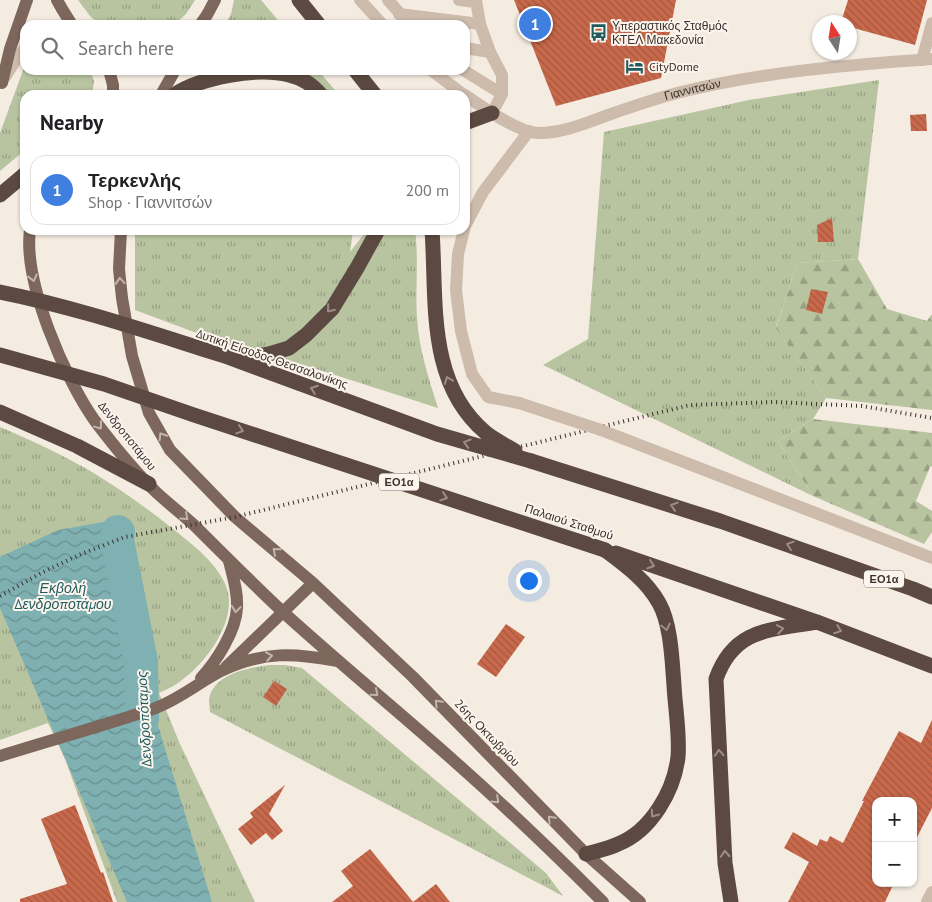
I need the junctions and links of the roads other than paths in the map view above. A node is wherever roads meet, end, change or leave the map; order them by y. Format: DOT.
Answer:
graph roads {
  1 [pos="27,0"];
  2 [pos="58,0"];
  3 [pos="215,0"];
  4 [pos="299,0"];
  5 [pos="360,0"];
  6 [pos="388,0"];
  7 [pos="459,0"];
  8 [pos="476,1"];
  9 [pos="399,14"];
  10 [pos="20,20"];
  11 [pos="20,20"];
  12 [pos="69,20"];
  13 [pos="204,20"];
  14 [pos="315,20"];
  15 [pos="378,20"];
  16 [pos="405,20"];
  17 [pos="448,20"];
  18 [pos="470,23"];
  19 [pos="932,23"];
  20 [pos="480,24"];
  21 [pos="470,49"];
  22 [pos="490,52"];
  23 [pos="20,54"];
  24 [pos="927,59"];
  25 [pos="470,74"];
  26 [pos="110,75"];
  27 [pos="172,75"];
  28 [pos="238,75"];
  29 [pos="287,75"];
  30 [pos="359,75"];
  31 [pos="437,75"];
  32 [pos="1,86"];
  33 [pos="113,90"];
  34 [pos="164,90"];
  35 [pos="182,90"];
  36 [pos="315,90"];
  37 [pos="372,90"];
  38 [pos="458,90"];
  39 [pos="502,94"];
  40 [pos="470,98"];
  41 [pos="492,113"];
  42 [pos="470,121"];
  43 [pos="529,131"];
  44 [pos="20,178"];
  45 [pos="0,195"];
  46 [pos="470,217"];
  47 [pos="30,235"];
  48 [pos="121,235"];
  49 [pos="365,235"];
  50 [pos="375,235"];
  51 [pos="432,235"];
  52 [pos="463,235"];
  53 [pos="357,268"];
  54 [pos="0,292"];
  55 [pos="0,355"];
  56 [pos="224,356"];
  57 [pos="0,412"];
  58 [pos="531,461"];
  59 [pos="149,484"];
  60 [pos="605,550"];
  61 [pos="932,558"];
  62 [pos="229,562"];
  63 [pos="313,583"];
  64 [pos="932,597"];
  65 [pos="284,612"];
  66 [pos="817,622"];
  67 [pos="338,661"];
  68 [pos="932,666"];
  69 [pos="222,671"];
  70 [pos="191,689"];
  71 [pos="0,756"];
  72 [pos="586,854"];
  73 [pos="932,892"];
  74 [pos="603,902"];
  75 [pos="640,902"];
  76 [pos="731,902"];
  77 [pos="927,902"];
  1 -- 10 [label="main road"];
  2 -- 12 [label="main road"];
  3 -- 13 [label="main road"];
  4 -- 14 [label="highway"];
  5 -- 15 [label="street"];
  6 -- 9 [label="street"];
  7 -- 8 [label="street"];
  8 -- 20 [label="street"];
  9 -- 16 [label="street"];
  9 -- 17 [label="street"];
  11 -- 32 [label="main road"];
  18 -- 20 [label="street"];
  19 -- 24 [label="street"];
  20 -- 22 [label="street"];
  21 -- 22 [label="street"];
  22 -- 39 [label="street"];
  23 -- 32 [label="street"];
  24 -- 43 [label="street, Γιαννιτσών"];
  25 -- 39 [label="street"];
  26 -- 33 [label="main road"];
  27 -- 34 [label="main road"];
  28 -- 35 [label="highway"];
  29 -- 36 [label="highway"];
  30 -- 37 [label="highway"];
  31 -- 38 [label="street, Γιαννιτσών"];
  39 -- 41 [label="street"];
  40 -- 41 [label="street, Γιαννιτσών"];
  41 -- 42 [label="highway"];
  41 -- 43 [label="street, Γιαννιτσών"];
  43 -- 46 [label="street"];
  44 -- 45 [label="highway"];
  47 -- 59 [label="main road, Δενδροποτάμου, one-way"];
  63 -- 48 [label="main road, Δενδροποτάμου, one-way"];
  49 -- 53 [label="highway"];
  50 -- 53 [label="highway"];
  58 -- 51 [label="highway, one-way, bridge"];
  52 -- 61 [label="street, bridge"];
  53 -- 56 [label="highway, one-way, bridge"];
  54 -- 56 [label="highway, Δυτική Είσοδος Θεσσαλονίκης / ΕΟ1α, bridge"];
  55 -- 60 [label="highway, Παλαιού Σταθμού / ΕΟ1α, one-way, bridge"];
  58 -- 56 [label="highway, Δυτική Είσοδος Θεσσαλονίκης / ΕΟ1α, one-way, bridge"];
  57 -- 59 [label="highway"];
  64 -- 58 [label="highway, ΕΟ1α, one-way"];
  59 -- 62 [label="main road, Δενδροποτάμου, one-way"];
  60 -- 66 [label="highway, Παλαιού Σταθμού / ΕΟ1α, one-way"];
  60 -- 72 [label="highway, one-way"];
  62 -- 65 [label="main road, Δενδροποτάμου"];
  62 -- 70 [label="main road, one-way"];
  63 -- 65 [label="main road"];
  72 -- 63 [label="main road, 26ης Οκτωβρίου, one-way"];
  65 -- 67 [label="main road"];
  65 -- 69 [label="main road"];
  66 -- 68 [label="highway, Παλαιού Σταθμού / ΕΟ1α, one-way"];
  76 -- 66 [label="highway, one-way"];
  69 -- 67 [label="main road, one-way"];
  67 -- 74 [label="main road, one-way"];
  69 -- 70 [label="main road"];
  70 -- 71 [label="main road"];
  72 -- 75 [label="main road, 26ης Οκτωβρίου"];
  73 -- 77 [label="street"];
}
